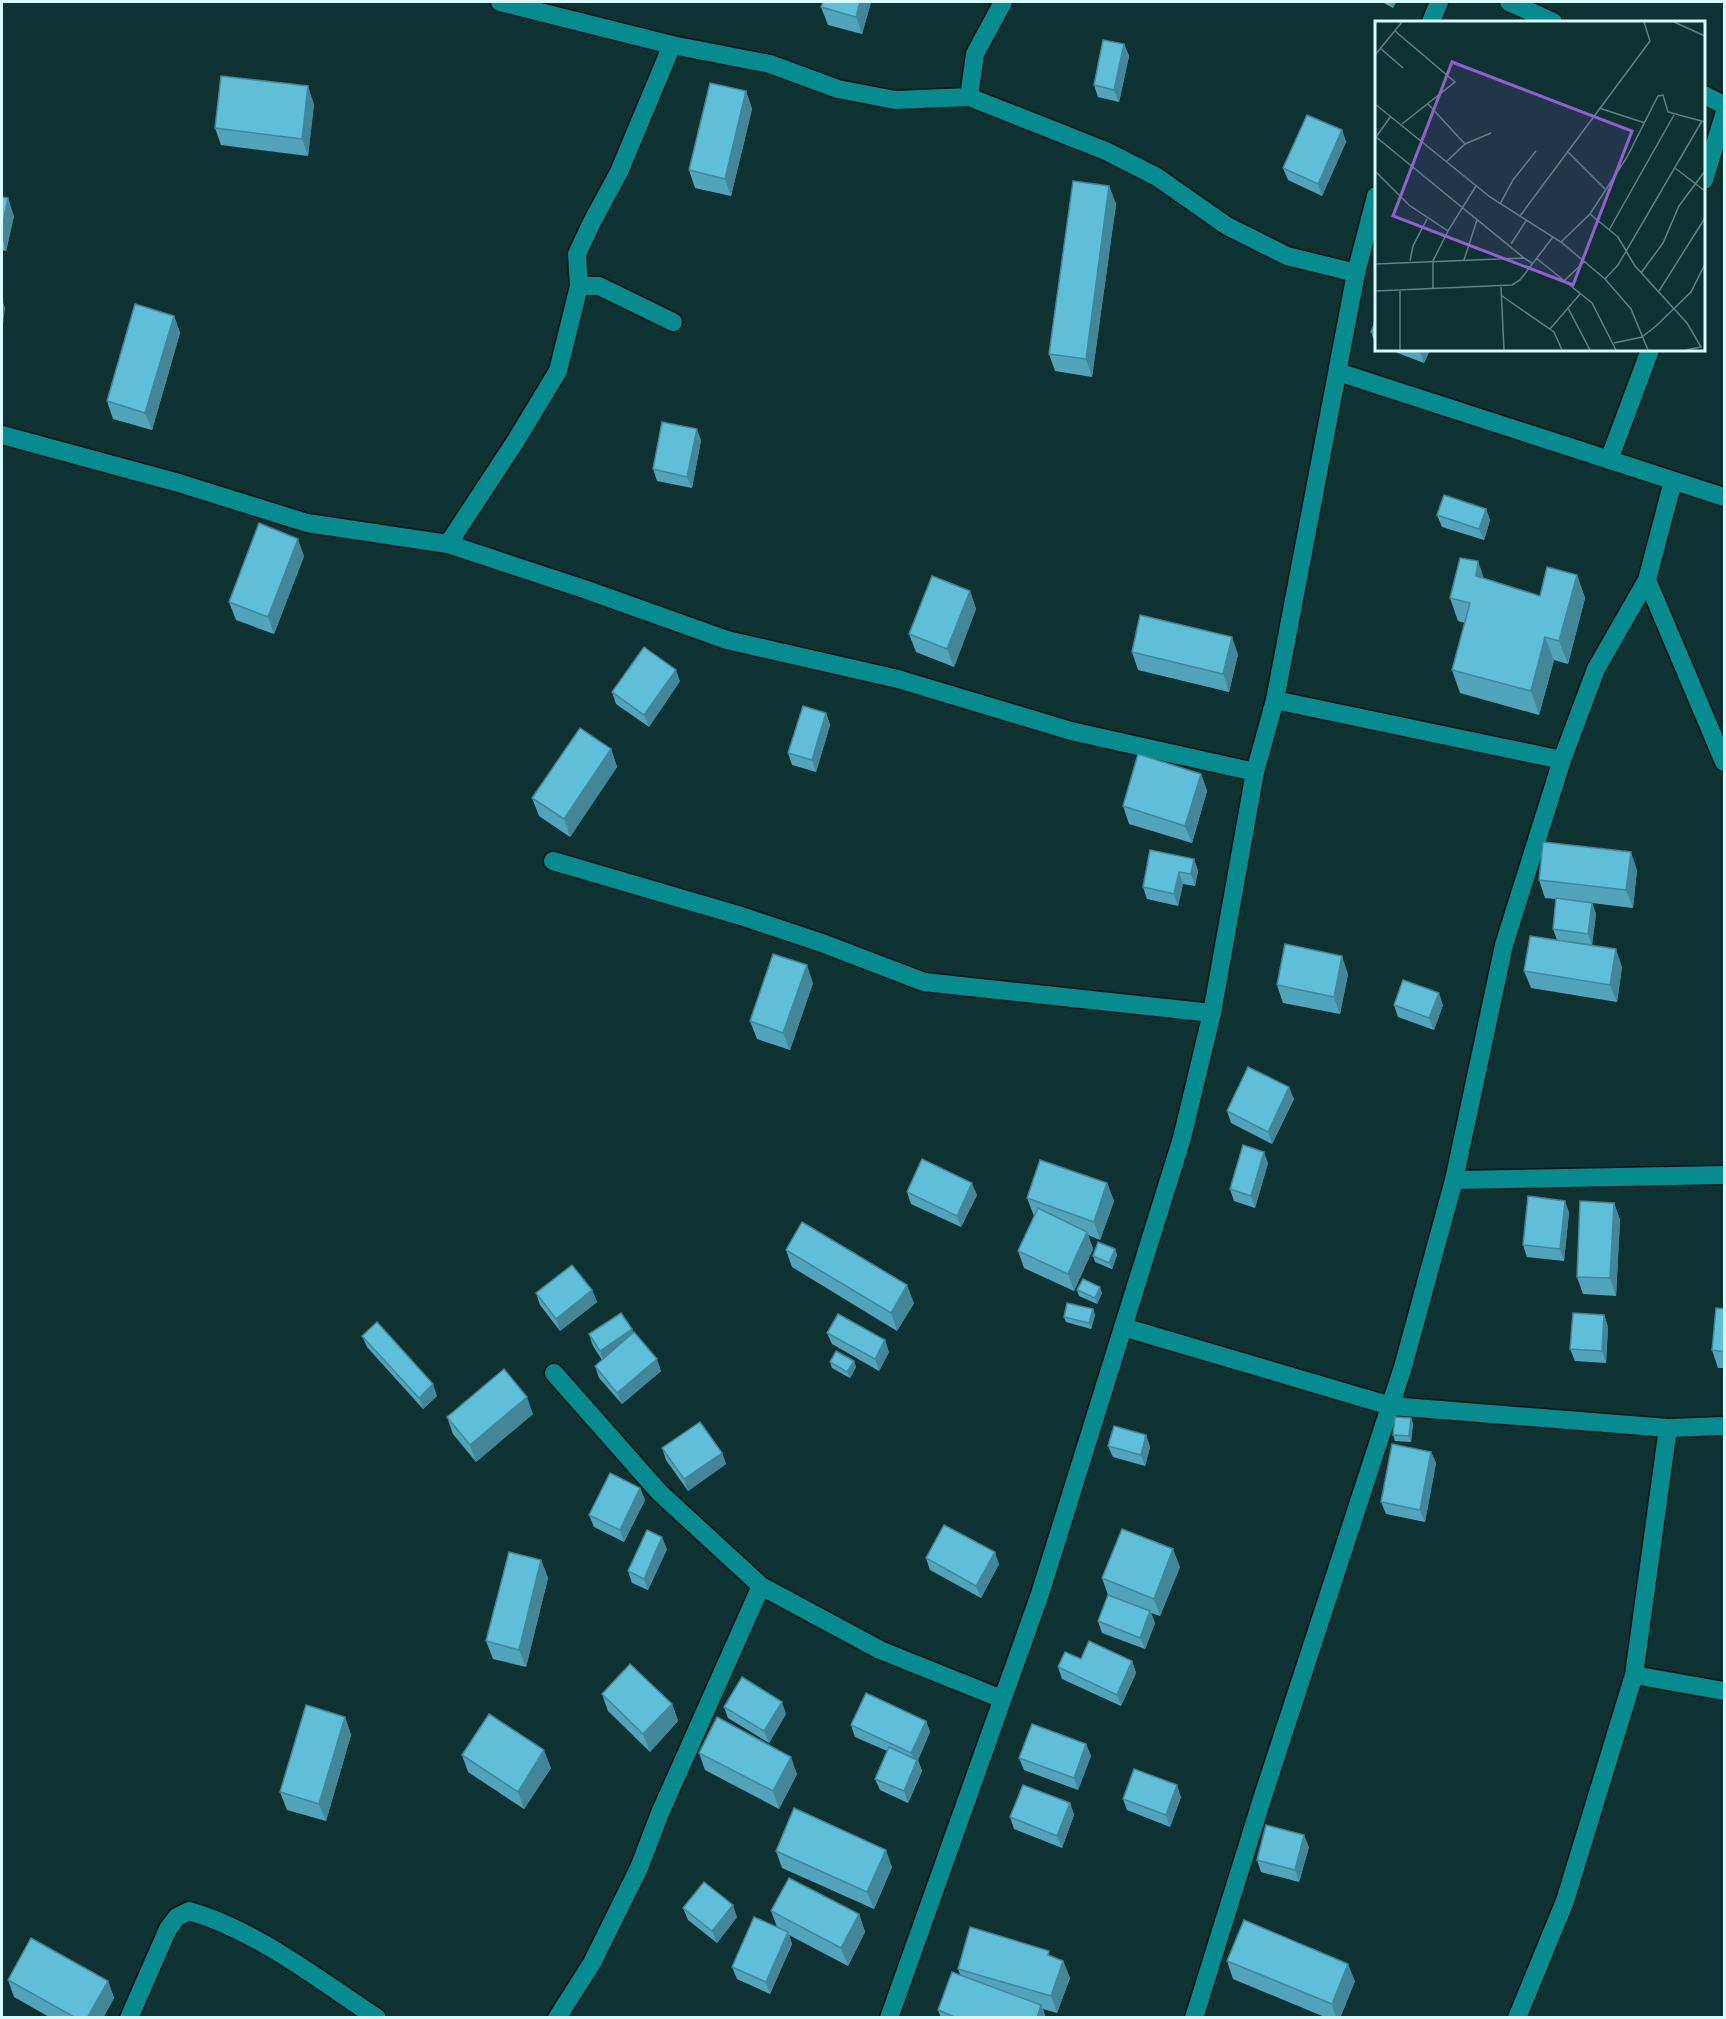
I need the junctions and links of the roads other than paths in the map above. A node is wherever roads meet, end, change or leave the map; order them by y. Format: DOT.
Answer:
graph roads {
  1 [pos="500,2"];
  2 [pos="1003,2"];
  3 [pos="1439,2"];
  4 [pos="1509,2"];
  5 [pos="1431,21"];
  6 [pos="1551,21"];
  7 [pos="672,45"];
  8 [pos="1705,95"];
  9 [pos="969,97"];
  10 [pos="1725,105"];
  11 [pos="1725,115"];
  12 [pos="1705,177"];
  13 [pos="1375,203"];
  14 [pos="1356,273"];
  15 [pos="579,286"];
  16 [pos="673,322"];
  17 [pos="1650,351"];
  18 [pos="1338,372"];
  19 [pos="2,435"];
  20 [pos="1609,460"];
  21 [pos="1673,481"];
  22 [pos="1725,497"];
  23 [pos="448,544"];
  24 [pos="1647,580"];
  25 [pos="1275,700"];
  26 [pos="1562,760"];
  27 [pos="1725,762"];
  28 [pos="1255,772"];
  29 [pos="553,861"];
  30 [pos="1212,1013"];
  31 [pos="1725,1175"];
  32 [pos="1454,1180"];
  33 [pos="1123,1327"];
  34 [pos="554,1373"];
  35 [pos="1391,1406"];
  36 [pos="1725,1426"];
  37 [pos="1668,1428"];
  38 [pos="762,1586"];
  39 [pos="1634,1676"];
  40 [pos="1725,1691"];
  41 [pos="1002,1699"];
  42 [pos="129,2018"];
  43 [pos="377,2018"];
  44 [pos="557,2018"];
  45 [pos="889,2018"];
  46 [pos="1194,2018"];
  47 [pos="1517,2018"];
  1 -- 7 [label="street"];
  2 -- 9 [label="street"];
  3 -- 5 [label="street"];
  4 -- 6 [label="street"];
  7 -- 9 [label="street"];
  7 -- 15 [label="street"];
  8 -- 10 [label="street"];
  9 -- 14 [label="street"];
  11 -- 12 [label="street"];
  13 -- 14 [label="street"];
  14 -- 18 [label="street"];
  15 -- 16 [label="street"];
  15 -- 23 [label="street"];
  17 -- 20 [label="street"];
  18 -- 20 [label="street"];
  18 -- 25 [label="street"];
  19 -- 23 [label="street"];
  20 -- 21 [label="street"];
  21 -- 22 [label="street"];
  21 -- 24 [label="street"];
  23 -- 28 [label="street"];
  24 -- 26 [label="street"];
  24 -- 27 [label="street"];
  25 -- 26 [label="street"];
  25 -- 28 [label="street"];
  26 -- 32 [label="street"];
  28 -- 30 [label="street"];
  29 -- 30 [label="street"];
  30 -- 33 [label="street"];
  31 -- 32 [label="street"];
  32 -- 35 [label="street"];
  33 -- 35 [label="street"];
  33 -- 41 [label="street"];
  34 -- 38 [label="street"];
  35 -- 37 [label="street"];
  35 -- 46 [label="street"];
  36 -- 37 [label="street"];
  37 -- 39 [label="street"];
  38 -- 41 [label="street"];
  38 -- 44 [label="street"];
  39 -- 40 [label="street"];
  39 -- 47 [label="street"];
  41 -- 45 [label="street"];
  42 -- 43 [label="street"];
}
